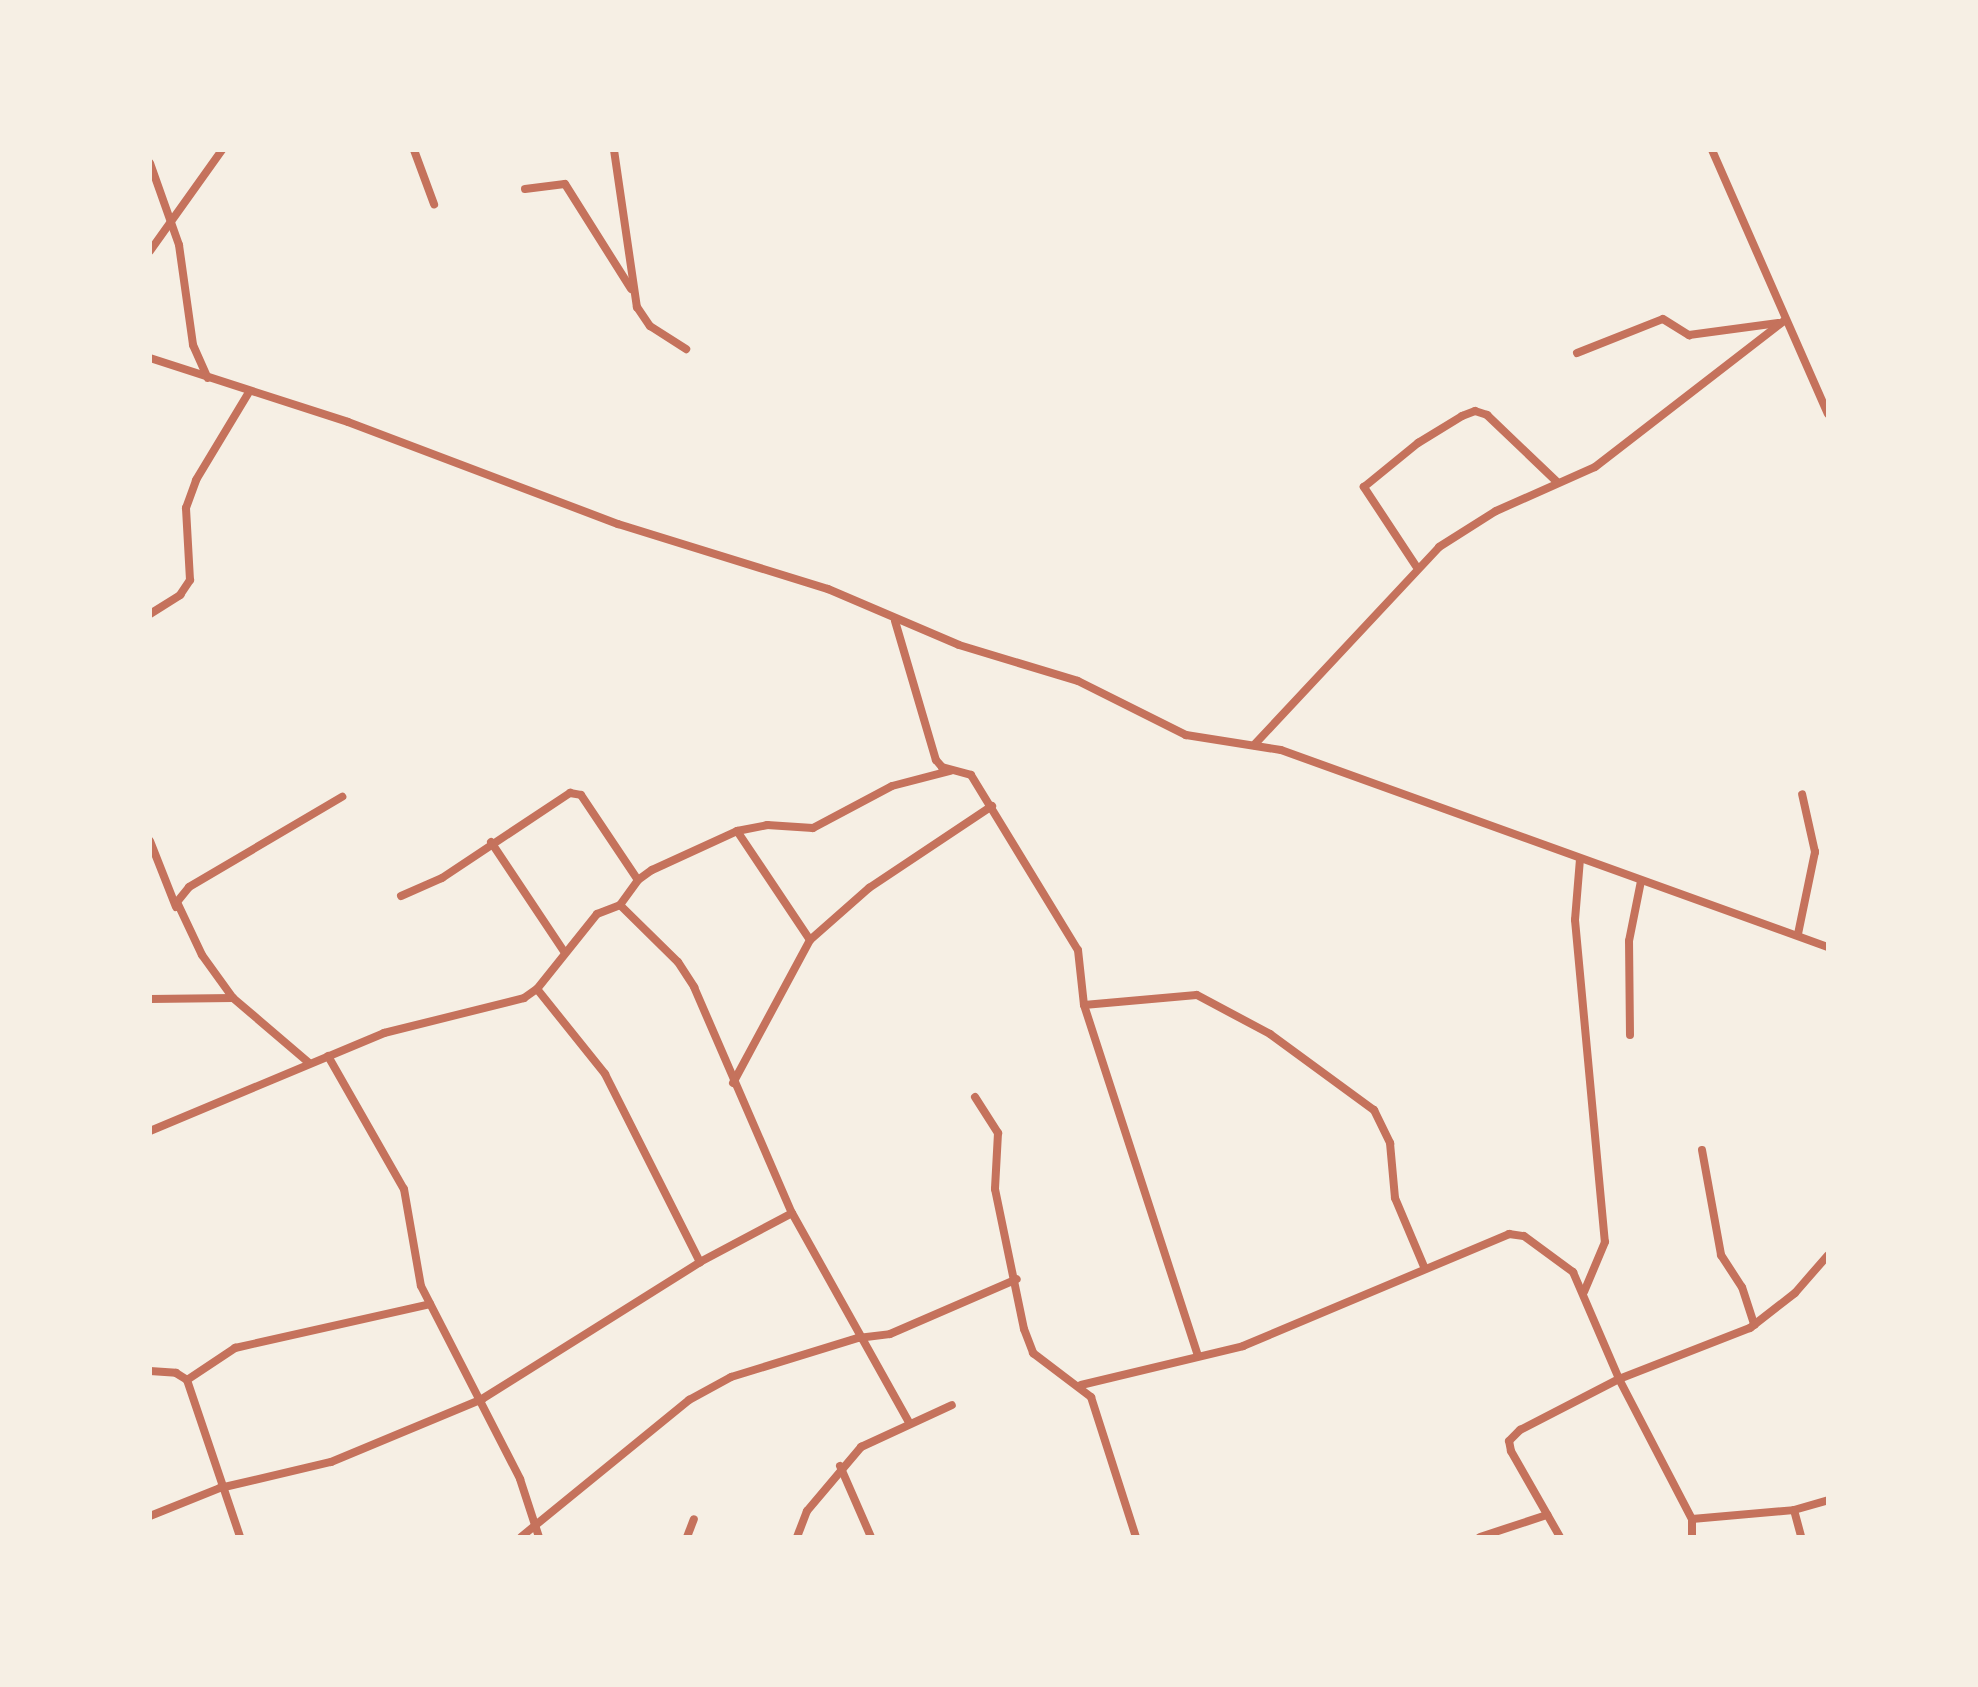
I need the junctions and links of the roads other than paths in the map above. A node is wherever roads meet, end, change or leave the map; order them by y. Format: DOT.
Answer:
graph roads {
  1 [pos="222,150"];
  2 [pos="414,150"];
  3 [pos="614,150"];
  4 [pos="1712,150"];
  5 [pos="150,163"];
  6 [pos="525,189"];
  7 [pos="434,204"];
  8 [pos="173,225"];
  9 [pos="150,251"];
  10 [pos="631,290"];
  11 [pos="1782,322"];
  12 [pos="686,349"];
  13 [pos="1577,353"];
  14 [pos="150,358"];
  15 [pos="208,378"];
  16 [pos="249,392"];
  17 [pos="1828,414"];
  18 [pos="1557,482"];
  19 [pos="1416,566"];
  20 [pos="150,614"];
  21 [pos="895,621"];
  22 [pos="1254,745"];
  23 [pos="954,770"];
  24 [pos="1802,794"];
  25 [pos="342,797"];
  26 [pos="992,806"];
  27 [pos="737,831"];
  28 [pos="150,841"];
  29 [pos="491,842"];
  30 [pos="1580,859"];
  31 [pos="638,880"];
  32 [pos="1641,881"];
  33 [pos="401,896"];
  34 [pos="620,905"];
  35 [pos="180,916"];
  36 [pos="1798,934"];
  37 [pos="810,940"];
  38 [pos="1828,947"];
  39 [pos="565,953"];
  40 [pos="537,989"];
  41 [pos="233,998"];
  42 [pos="150,999"];
  43 [pos="1084,1005"];
  44 [pos="1630,1035"];
  45 [pos="328,1056"];
  46 [pos="308,1062"];
  47 [pos="733,1083"];
  48 [pos="975,1097"];
  49 [pos="150,1131"];
  50 [pos="1702,1150"];
  51 [pos="792,1213"];
  52 [pos="1828,1255"];
  53 [pos="700,1262"];
  54 [pos="1425,1269"];
  55 [pos="1017,1279"];
  56 [pos="1584,1292"];
  57 [pos="430,1304"];
  58 [pos="1754,1325"];
  59 [pos="858,1338"];
  60 [pos="1198,1355"];
  61 [pos="150,1371"];
  62 [pos="1619,1379"];
  63 [pos="187,1380"];
  64 [pos="1081,1385"];
  65 [pos="482,1399"];
  66 [pos="952,1405"];
  67 [pos="909,1422"];
  68 [pos="840,1466"];
  69 [pos="220,1488"];
  70 [pos="1828,1500"];
  71 [pos="1794,1510"];
  72 [pos="1547,1515"];
  73 [pos="150,1516"];
  74 [pos="694,1519"];
  75 [pos="1692,1519"];
  76 [pos="533,1527"];
  77 [pos="240,1537"];
  78 [pos="521,1537"];
  79 [pos="539,1537"];
  80 [pos="687,1537"];
  81 [pos="797,1537"];
  82 [pos="871,1537"];
  83 [pos="1136,1537"];
  84 [pos="1480,1537"];
  85 [pos="1560,1537"];
  86 [pos="1692,1537"];
  87 [pos="1801,1537"];
  1 -- 8 [label="street"];
  2 -- 7 [label="street"];
  3 -- 10 [label="street"];
  4 -- 11 [label="street"];
  5 -- 8 [label="street"];
  6 -- 10 [label="street"];
  8 -- 9 [label="street"];
  8 -- 15 [label="street"];
  10 -- 12 [label="street"];
  11 -- 13 [label="street"];
  11 -- 17 [label="street"];
  11 -- 18 [label="street"];
  14 -- 15 [label="street"];
  15 -- 16 [label="street"];
  16 -- 20 [label="street"];
  16 -- 21 [label="street"];
  18 -- 19 [label="street"];
  18 -- 19 [label="street"];
  19 -- 22 [label="street"];
  21 -- 22 [label="street"];
  21 -- 23 [label="street"];
  22 -- 30 [label="street"];
  23 -- 26 [label="street"];
  23 -- 27 [label="street"];
  24 -- 36 [label="street"];
  25 -- 35 [label="street"];
  26 -- 37 [label="street"];
  26 -- 43 [label="street"];
  27 -- 31 [label="street"];
  27 -- 37 [label="street"];
  28 -- 35 [label="street"];
  29 -- 31 [label="street"];
  29 -- 33 [label="street"];
  29 -- 39 [label="street"];
  30 -- 32 [label="street"];
  30 -- 56 [label="street"];
  31 -- 34 [label="street"];
  32 -- 36 [label="street"];
  32 -- 44 [label="street"];
  34 -- 39 [label="street"];
  34 -- 47 [label="street"];
  35 -- 41 [label="street"];
  36 -- 38 [label="street"];
  37 -- 47 [label="street"];
  39 -- 40 [label="street"];
  40 -- 45 [label="street"];
  40 -- 53 [label="street"];
  41 -- 42 [label="street"];
  41 -- 46 [label="street"];
  43 -- 54 [label="street"];
  43 -- 60 [label="street"];
  45 -- 46 [label="street"];
  45 -- 57 [label="street"];
  46 -- 49 [label="street"];
  47 -- 51 [label="street"];
  48 -- 55 [label="street"];
  50 -- 58 [label="street"];
  51 -- 53 [label="street"];
  51 -- 59 [label="street"];
  52 -- 58 [label="street"];
  53 -- 65 [label="street"];
  54 -- 56 [label="street"];
  54 -- 60 [label="street"];
  55 -- 59 [label="street"];
  55 -- 64 [label="street"];
  56 -- 62 [label="street"];
  57 -- 63 [label="street"];
  57 -- 65 [label="street"];
  58 -- 62 [label="street"];
  59 -- 67 [label="street"];
  59 -- 76 [label="street"];
  60 -- 64 [label="street"];
  61 -- 63 [label="street"];
  62 -- 72 [label="street"];
  62 -- 75 [label="street"];
  63 -- 69 [label="street"];
  64 -- 83 [label="street"];
  65 -- 69 [label="street"];
  65 -- 76 [label="street"];
  66 -- 67 [label="street"];
  67 -- 68 [label="street"];
  68 -- 81 [label="street"];
  68 -- 82 [label="street"];
  69 -- 73 [label="street"];
  69 -- 77 [label="street"];
  70 -- 71 [label="street"];
  71 -- 75 [label="street"];
  71 -- 87 [label="street"];
  72 -- 84 [label="street"];
  72 -- 85 [label="street"];
  74 -- 80 [label="street"];
  75 -- 86 [label="street"];
  76 -- 78 [label="street"];
  76 -- 79 [label="street"];
}
